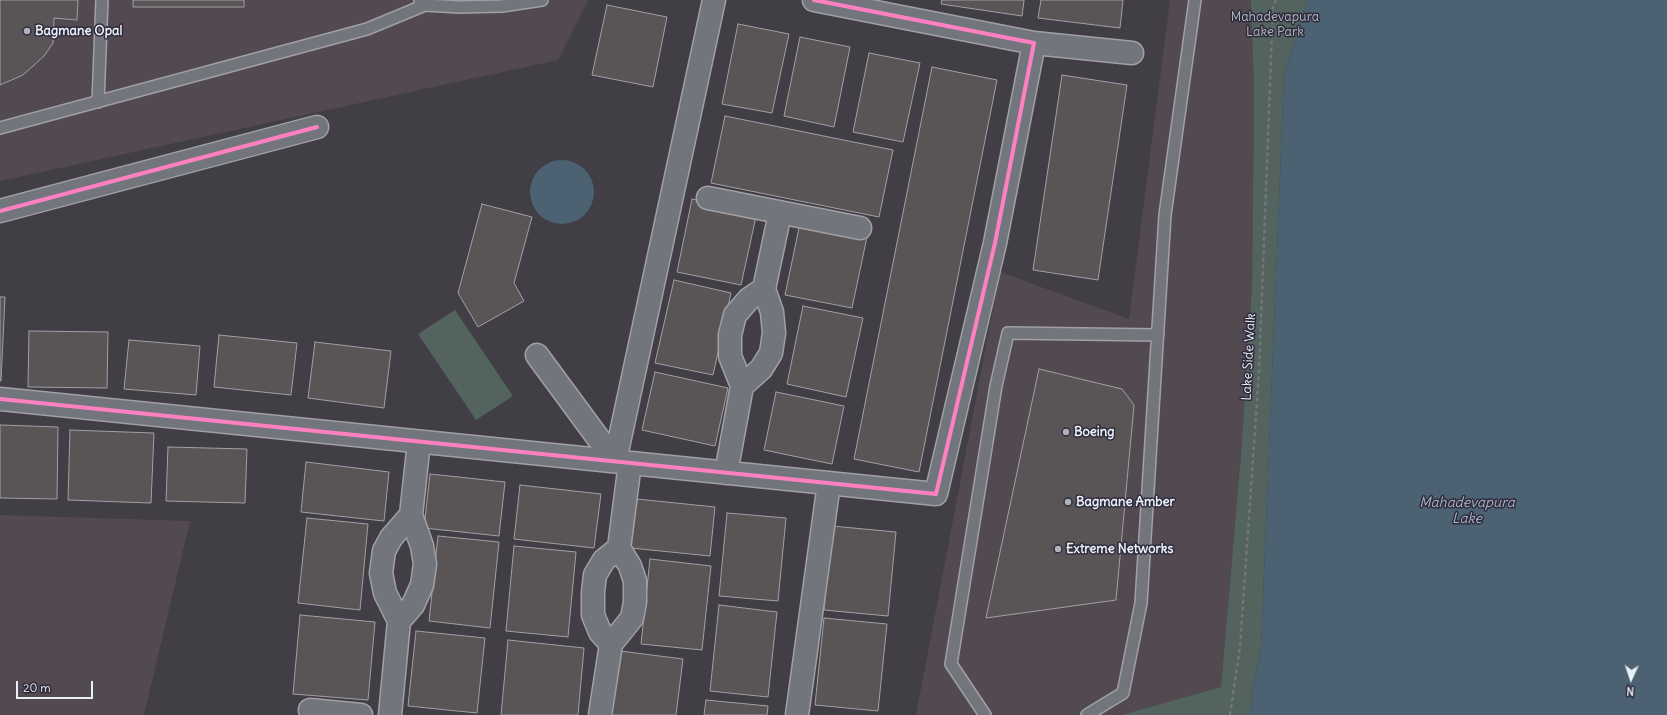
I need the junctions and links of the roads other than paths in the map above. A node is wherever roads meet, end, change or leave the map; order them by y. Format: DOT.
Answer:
graph roads {
  1 [pos="102,0"];
  2 [pos="542,0"];
  3 [pos="714,0"];
  4 [pos="814,0"];
  5 [pos="1195,0"];
  6 [pos="421,2"];
  7 [pos="1034,43"];
  8 [pos="1132,53"];
  9 [pos="98,102"];
  10 [pos="317,127"];
  11 [pos="0,128"];
  12 [pos="708,198"];
  13 [pos="0,211"];
  14 [pos="780,213"];
  15 [pos="860,228"];
  16 [pos="764,289"];
  17 [pos="1158,335"];
  18 [pos="537,355"];
  19 [pos="742,386"];
  20 [pos="0,399"];
  21 [pos="419,442"];
  22 [pos="623,462"];
  23 [pos="726,473"];
  24 [pos="829,483"];
  25 [pos="411,515"];
  26 [pos="619,548"];
  27 [pos="399,621"];
  28 [pos="611,644"];
  29 [pos="310,710"];
  30 [pos="362,715"];
  31 [pos="390,715"];
  32 [pos="600,715"];
  33 [pos="797,715"];
  34 [pos="985,715"];
  35 [pos="1087,715"];
  1 -- 9 [label="lane"];
  2 -- 6 [label="lane"];
  3 -- 22 [label="street"];
  4 -- 7 [label="street"];
  5 -- 17 [label="lane"];
  6 -- 9 [label="lane"];
  7 -- 8 [label="street"];
  7 -- 24 [label="street"];
  9 -- 11 [label="lane"];
  10 -- 13 [label="street"];
  12 -- 14 [label="street"];
  14 -- 15 [label="street"];
  14 -- 16 [label="street"];
  16 -- 19 [label="street"];
  16 -- 19 [label="street"];
  17 -- 34 [label="lane"];
  17 -- 35 [label="lane"];
  18 -- 22 [label="street"];
  19 -- 23 [label="street"];
  20 -- 21 [label="street"];
  21 -- 22 [label="street"];
  21 -- 25 [label="street"];
  22 -- 23 [label="street"];
  22 -- 26 [label="street"];
  23 -- 24 [label="street"];
  24 -- 33 [label="street"];
  25 -- 27 [label="street"];
  25 -- 27 [label="street"];
  26 -- 28 [label="street"];
  26 -- 28 [label="street"];
  27 -- 31 [label="street"];
  28 -- 32 [label="street"];
  29 -- 30 [label="street"];
}
